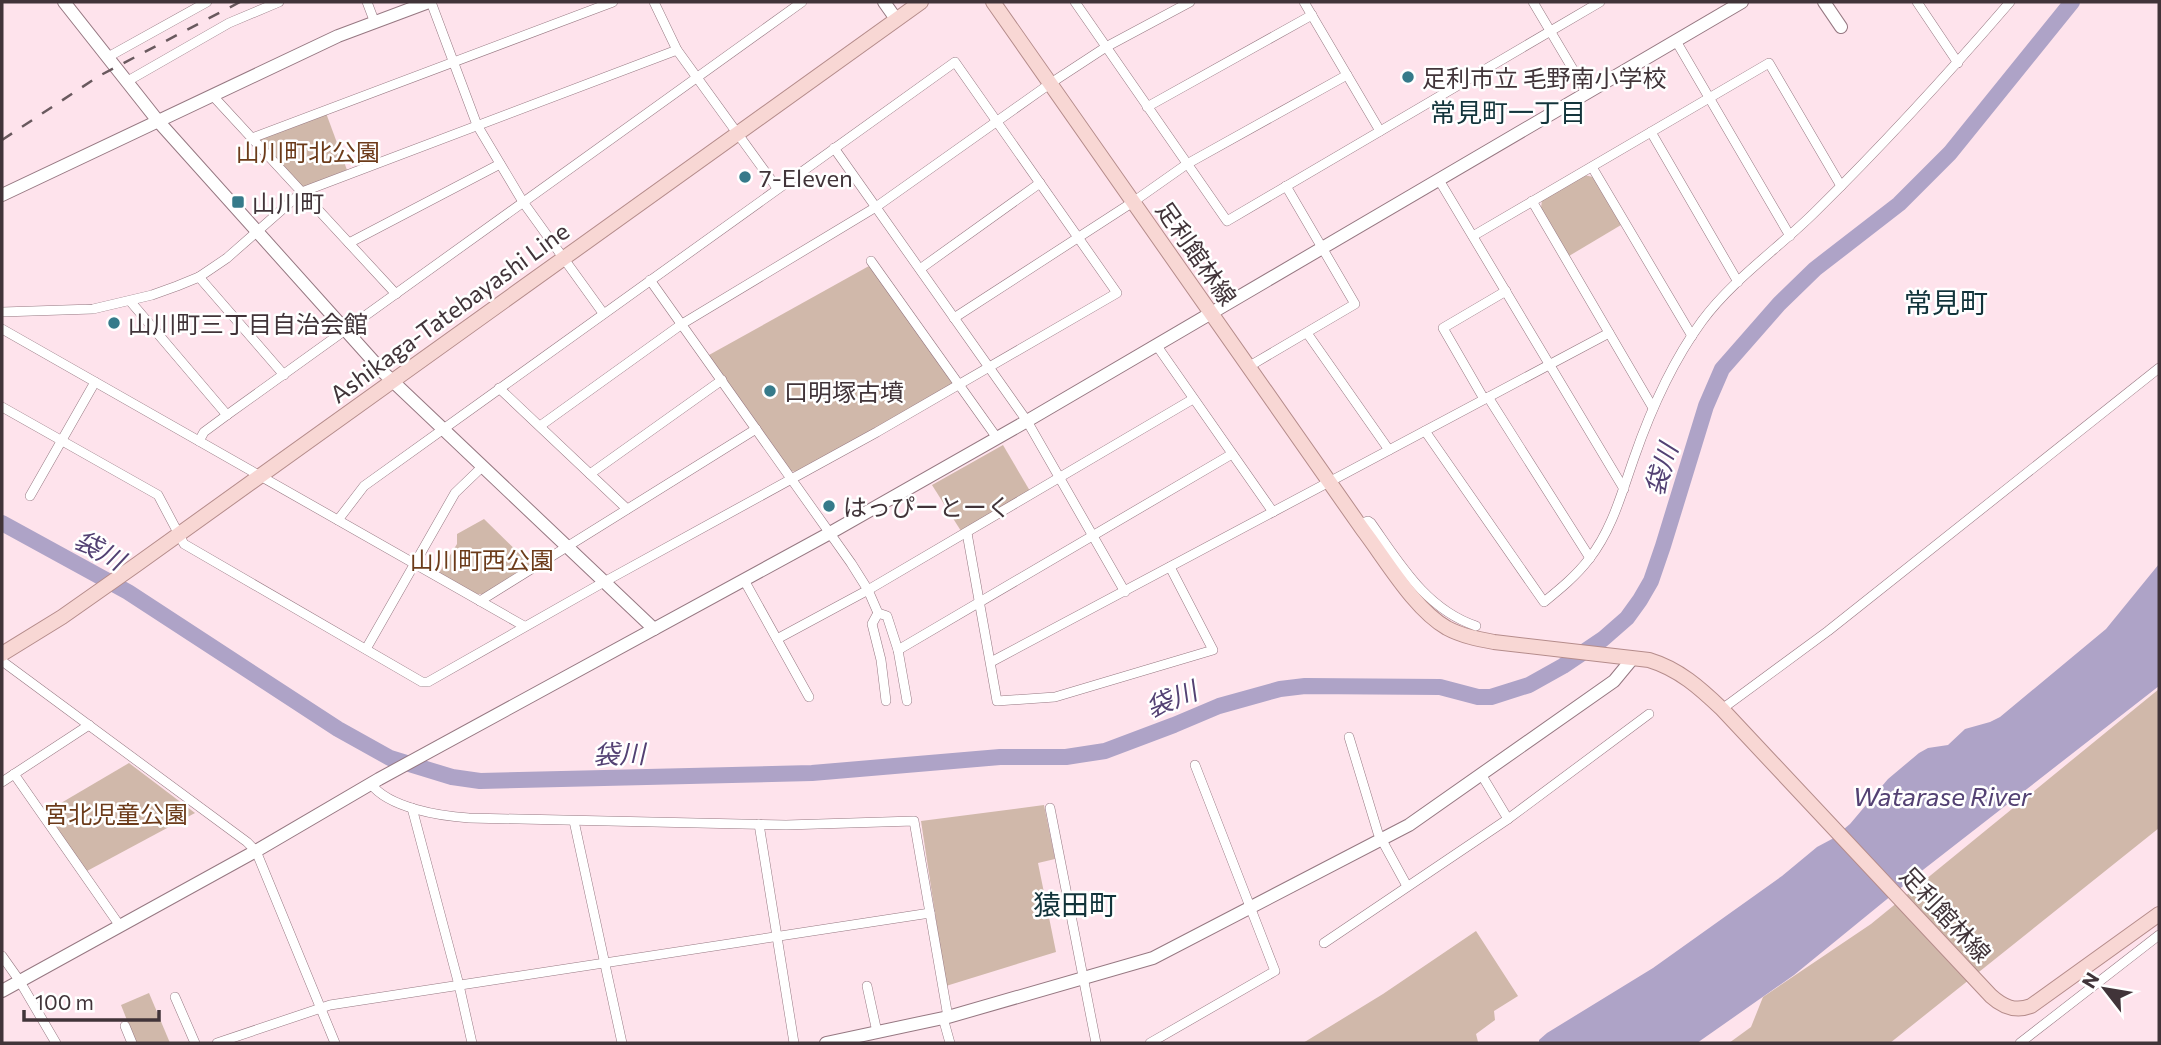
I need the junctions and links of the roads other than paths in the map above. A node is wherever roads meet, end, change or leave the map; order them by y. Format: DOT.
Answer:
graph roads {
  1 [pos="64,2"];
  2 [pos="207,2"];
  3 [pos="279,2"];
  4 [pos="368,2"];
  5 [pos="430,2"];
  6 [pos="613,2"];
  7 [pos="654,2"];
  8 [pos="802,2"];
  9 [pos="884,2"];
  10 [pos="920,2"];
  11 [pos="993,2"];
  12 [pos="1075,2"];
  13 [pos="1191,2"];
  14 [pos="1304,2"];
  15 [pos="1533,2"];
  16 [pos="1600,2"];
  17 [pos="1742,2"];
  18 [pos="1824,2"];
  19 [pos="1917,2"];
  20 [pos="2010,2"];
  21 [pos="1312,15"];
  22 [pos="896,19"];
  23 [pos="375,23"];
  24 [pos="1841,27"];
  25 [pos="1550,31"];
  26 [pos="1676,41"];
  27 [pos="1106,47"];
  28 [pos="677,50"];
  29 [pos="108,57"];
  30 [pos="452,61"];
  31 [pos="1958,64"];
  32 [pos="1348,75"];
  33 [pos="696,78"];
  34 [pos="125,82"];
  35 [pos="1051,83"];
  36 [pos="1587,93"];
  37 [pos="213,96"];
  38 [pos="1710,97"];
  39 [pos="1147,107"];
  40 [pos="158,121"];
  41 [pos="997,121"];
  42 [pos="477,125"];
  43 [pos="1380,131"];
  44 [pos="737,132"];
  45 [pos="1651,132"];
  46 [pos="251,138"];
  47 [pos="834,148"];
  48 [pos="500,164"];
  49 [pos="1187,164"];
  50 [pos="1592,167"];
  51 [pos="1439,180"];
  52 [pos="1040,183"];
  53 [pos="1286,186"];
  54 [pos="1841,186"];
  55 [pos="777,188"];
  56 [pos="302,192"];
  57 [pos="2,195"];
  58 [pos="1532,201"];
  59 [pos="523,202"];
  60 [pos="1133,202"];
  61 [pos="876,207"];
  62 [pos="256,230"];
  63 [pos="1473,236"];
  64 [pos="1790,236"];
  65 [pos="1078,238"];
  66 [pos="349,243"];
  67 [pos="1323,249"];
  68 [pos="563,258"];
  69 [pos="872,261"];
  70 [pos="920,270"];
  71 [pos="199,277"];
  72 [pos="650,280"];
  73 [pos="1738,282"];
  74 [pos="1506,291"];
  75 [pos="396,293"];
  76 [pos="130,301"];
  77 [pos="2,312"];
  78 [pos="603,313"];
  79 [pos="1212,313"];
  80 [pos="954,318"];
  81 [pos="682,324"];
  82 [pos="2,329"];
  83 [pos="345,330"];
  84 [pos="1307,332"];
  85 [pos="1609,333"];
  86 [pos="1692,336"];
  87 [pos="1157,346"];
  88 [pos="1550,365"];
  89 [pos="988,366"];
  90 [pos="1248,367"];
  91 [pos="2159,368"];
  92 [pos="284,374"];
  93 [pos="722,380"];
  94 [pos="95,382"];
  95 [pos="392,382"];
  96 [pos="959,384"];
  97 [pos="499,388"];
  98 [pos="1486,398"];
  99 [pos="1193,399"];
  100 [pos="2,407"];
  101 [pos="1653,408"];
  102 [pos="228,415"];
  103 [pos="1027,421"];
  104 [pos="540,426"];
  105 [pos="442,429"];
  106 [pos="756,429"];
  107 [pos="1425,431"];
  108 [pos="997,438"];
  109 [pos="61,441"];
  110 [pos="199,441"];
  111 [pos="1389,450"];
  112 [pos="1232,454"];
  113 [pos="482,467"];
  114 [pos="590,474"];
  115 [pos="261,476"];
  116 [pos="1060,478"];
  117 [pos="791,479"];
  118 [pos="1329,482"];
  119 [pos="1624,489"];
  120 [pos="30,496"];
  121 [pos="627,509"];
  122 [pos="1273,512"];
  123 [pos="338,520"];
  124 [pos="1359,524"];
  125 [pos="830,533"];
  126 [pos="967,533"];
  127 [pos="178,535"];
  128 [pos="1093,536"];
  129 [pos="566,547"];
  130 [pos="1590,558"];
  131 [pos="415,564"];
  132 [pos="1170,567"];
  133 [pos="744,580"];
  134 [pos="604,582"];
  135 [pos="868,590"];
  136 [pos="1125,592"];
  137 [pos="480,601"];
  138 [pos="978,602"];
  139 [pos="877,613"];
  140 [pos="524,626"];
  141 [pos="1476,626"];
  142 [pos="654,629"];
  143 [pos="777,639"];
  144 [pos="366,649"];
  145 [pos="898,650"];
  146 [pos="2,654"];
  147 [pos="1631,658"];
  148 [pos="2,661"];
  149 [pos="991,662"];
  150 [pos="809,697"];
  151 [pos="886,701"];
  152 [pos="907,701"];
  153 [pos="1726,713"];
  154 [pos="1649,715"];
  155 [pos="89,725"];
  156 [pos="1349,737"];
  157 [pos="1195,765"];
  158 [pos="13,774"];
  159 [pos="1481,774"];
  160 [pos="375,781"];
  161 [pos="2,782"];
  162 [pos="412,808"];
  163 [pos="1050,808"];
  164 [pos="1508,819"];
  165 [pos="574,821"];
  166 [pos="759,824"];
  167 [pos="1381,840"];
  168 [pos="256,850"];
  169 [pos="1407,886"];
  170 [pos="1250,908"];
  171 [pos="930,913"];
  172 [pos="2159,914"];
  173 [pos="120,926"];
  174 [pos="2159,935"];
  175 [pos="776,936"];
  176 [pos="1324,943"];
  177 [pos="2,956"];
  178 [pos="604,963"];
  179 [pos="1083,979"];
  180 [pos="19,980"];
  181 [pos="459,985"];
  182 [pos="867,986"];
  183 [pos="2,991"];
  184 [pos="175,997"];
  185 [pos="320,1007"];
  186 [pos="946,1017"];
  187 [pos="125,1026"];
  188 [pos="877,1032"];
  189 [pos="242,1039"];
  190 [pos="860,1040"];
  191 [pos="56,1043"];
  192 [pos="132,1043"];
  193 [pos="195,1043"];
  194 [pos="217,1043"];
  195 [pos="335,1043"];
  196 [pos="472,1043"];
  197 [pos="622,1043"];
  198 [pos="793,1043"];
  199 [pos="825,1043"];
  200 [pos="950,1043"];
  201 [pos="1096,1043"];
  202 [pos="1150,1043"];
  203 [pos="2020,1043"];
  1 -- 29 [label="street"];
  2 -- 29 [label="street"];
  3 -- 34 [label="street"];
  4 -- 23 [label="street"];
  5 -- 23 [label="street"];
  5 -- 30 [label="street"];
  6 -- 30 [label="street"];
  7 -- 28 [label="street"];
  8 -- 33 [label="street"];
  9 -- 22 [label="street"];
  10 -- 22 [label="main road, Ashikaga-Tatebayashi Line"];
  11 -- 35 [label="main road, 足利館林線"];
  12 -- 27 [label="street"];
  13 -- 27 [label="street"];
  14 -- 21 [label="street"];
  15 -- 25 [label="street"];
  16 -- 25 [label="street"];
  17 -- 26 [label="street"];
  18 -- 24 [label="street"];
  19 -- 31 [label="street"];
  20 -- 31 [label="street"];
  21 -- 32 [label="street"];
  21 -- 39 [label="street"];
  22 -- 44 [label="main road, Ashikaga-Tatebayashi Line"];
  23 -- 37 [label="street"];
  25 -- 36 [label="street"];
  25 -- 43 [label="street"];
  26 -- 36 [label="street"];
  26 -- 38 [label="street"];
  27 -- 35 [label="street"];
  27 -- 39 [label="street"];
  28 -- 33 [label="street"];
  28 -- 42 [label="street"];
  29 -- 34 [label="street"];
  30 -- 42 [label="street"];
  30 -- 46 [label="street"];
  31 -- 54 [label="street"];
  32 -- 43 [label="street"];
  32 -- 49 [label="street"];
  33 -- 44 [label="street"];
  33 -- 59 [label="street"];
  34 -- 40 [label="street"];
  35 -- 41 [label="street"];
  35 -- 60 [label="main road, 足利館林線"];
  36 -- 51 [label="street"];
  37 -- 40 [label="street"];
  37 -- 46 [label="street"];
  38 -- 45 [label="street"];
  38 -- 54 [label="street"];
  38 -- 64 [label="street"];
  39 -- 49 [label="street"];
  40 -- 57 [label="street"];
  40 -- 62 [label="street"];
  41 -- 47 [label="street"];
  41 -- 52 [label="street"];
  41 -- 61 [label="street"];
  42 -- 48 [label="street"];
  42 -- 56 [label="street"];
  43 -- 53 [label="street"];
  44 -- 55 [label="street"];
  44 -- 68 [label="main road, Ashikaga-Tatebayashi Line"];
  45 -- 50 [label="street"];
  45 -- 73 [label="street"];
  46 -- 56 [label="street"];
  47 -- 55 [label="street"];
  47 -- 61 [label="street"];
  48 -- 59 [label="street"];
  48 -- 66 [label="street"];
  49 -- 53 [label="street"];
  49 -- 60 [label="street"];
  50 -- 58 [label="street"];
  50 -- 86 [label="street"];
  51 -- 63 [label="street"];
  51 -- 67 [label="street"];
  52 -- 65 [label="street"];
  52 -- 70 [label="street"];
  53 -- 67 [label="street"];
  54 -- 64 [label="street"];
  55 -- 72 [label="street"];
  56 -- 62 [label="street"];
  56 -- 66 [label="street"];
  58 -- 63 [label="street"];
  58 -- 85 [label="street"];
  59 -- 68 [label="street"];
  59 -- 75 [label="street"];
  60 -- 65 [label="street"];
  60 -- 79 [label="main road, 足利館林線"];
  61 -- 70 [label="street"];
  61 -- 81 [label="street"];
  62 -- 71 [label="street"];
  62 -- 83 [label="street"];
  63 -- 74 [label="street"];
  64 -- 73 [label="street"];
  65 -- 80 [label="street"];
  65 -- 89 [label="street"];
  66 -- 75 [label="street"];
  67 -- 79 [label="street"];
  67 -- 84 [label="street"];
  68 -- 78 [label="street"];
  68 -- 95 [label="main road, Ashikaga-Tatebayashi Line"];
  69 -- 96 [label="street"];
  70 -- 80 [label="street"];
  71 -- 76 [label="street"];
  71 -- 92 [label="street"];
  72 -- 78 [label="street"];
  72 -- 81 [label="street"];
  73 -- 86 [label="street"];
  74 -- 88 [label="street"];
  74 -- 98 [label="street"];
  75 -- 83 [label="street"];
  76 -- 77 [label="street"];
  76 -- 102 [label="street"];
  78 -- 97 [label="street"];
  79 -- 87 [label="street"];
  79 -- 90 [label="main road, 足利館林線"];
  80 -- 89 [label="street"];
  81 -- 93 [label="street"];
  81 -- 104 [label="street"];
  82 -- 94 [label="street"];
  83 -- 92 [label="street"];
  83 -- 95 [label="street"];
  84 -- 90 [label="street"];
  84 -- 111 [label="street"];
  85 -- 88 [label="street"];
  85 -- 101 [label="street"];
  86 -- 101 [label="street"];
  87 -- 99 [label="street"];
  87 -- 103 [label="street"];
  88 -- 98 [label="street"];
  88 -- 119 [label="street"];
  89 -- 96 [label="street"];
  89 -- 103 [label="street"];
  90 -- 118 [label="main road, 足利館林線"];
  91 -- 153 [label="street"];
  92 -- 102 [label="street"];
  93 -- 106 [label="street"];
  93 -- 114 [label="street"];
  94 -- 109 [label="street"];
  94 -- 110 [label="street"];
  95 -- 105 [label="street"];
  95 -- 115 [label="main road, Ashikaga-Tatebayashi Line"];
  96 -- 108 [label="street"];
  96 -- 117 [label="street"];
  97 -- 104 [label="street"];
  97 -- 105 [label="street"];
  98 -- 107 [label="street"];
  98 -- 130 [label="street"];
  99 -- 112 [label="street"];
  99 -- 116 [label="street"];
  100 -- 109 [label="street"];
  101 -- 119 [label="street"];
  102 -- 110 [label="street"];
  103 -- 108 [label="street"];
  103 -- 116 [label="street"];
  104 -- 114 [label="street"];
  105 -- 113 [label="street"];
  105 -- 123 [label="street"];
  106 -- 117 [label="street"];
  106 -- 121 [label="street"];
  107 -- 111 [label="street"];
  107 -- 130 [label="street"];
  108 -- 125 [label="street"];
  109 -- 120 [label="street"];
  109 -- 127 [label="street"];
  110 -- 115 [label="street"];
  111 -- 118 [label="street"];
  112 -- 122 [label="street"];
  112 -- 128 [label="street"];
  113 -- 129 [label="street"];
  113 -- 131 [label="street"];
  114 -- 121 [label="street"];
  115 -- 123 [label="street"];
  115 -- 127 [label="main road, Ashikaga-Tatebayashi Line"];
  116 -- 126 [label="street"];
  116 -- 128 [label="street"];
  117 -- 125 [label="street"];
  117 -- 134 [label="street"];
  118 -- 122 [label="street"];
  118 -- 124 [label="main road, 足利館林線"];
  119 -- 130 [label="street"];
  121 -- 129 [label="street"];
  122 -- 132 [label="street"];
  123 -- 131 [label="street"];
  124 -- 141 [label="street"];
  124 -- 147 [label="main road"];
  125 -- 133 [label="street"];
  125 -- 135 [label="street"];
  126 -- 135 [label="street"];
  126 -- 138 [label="street"];
  127 -- 144 [label="street"];
  127 -- 146 [label="main road, Ashikaga-Tatebayashi Line"];
  128 -- 136 [label="street"];
  128 -- 138 [label="street"];
  129 -- 134 [label="street"];
  129 -- 137 [label="street"];
  131 -- 137 [label="street"];
  131 -- 144 [label="street"];
  132 -- 136 [label="street"];
  132 -- 149 [label="street"];
  133 -- 142 [label="street"];
  133 -- 143 [label="street"];
  134 -- 140 [label="street"];
  134 -- 142 [label="street"];
  135 -- 139 [label="street"];
  135 -- 143 [label="street"];
  136 -- 149 [label="street"];
  137 -- 140 [label="street"];
  138 -- 145 [label="street"];
  138 -- 149 [label="street"];
  139 -- 145 [label="street"];
  139 -- 151 [label="street"];
  140 -- 144 [label="street"];
  142 -- 160 [label="street"];
  143 -- 150 [label="street"];
  145 -- 152 [label="street"];
  147 -- 153 [label="main road"];
  147 -- 159 [label="street"];
  148 -- 155 [label="street"];
  153 -- 172 [label="main road, 足利館林線"];
  154 -- 164 [label="street"];
  155 -- 158 [label="street"];
  155 -- 168 [label="street"];
  156 -- 167 [label="street"];
  157 -- 170 [label="street"];
  158 -- 161 [label="street"];
  158 -- 173 [label="street"];
  159 -- 164 [label="street"];
  159 -- 167 [label="street"];
  160 -- 162 [label="street"];
  160 -- 168 [label="street"];
  162 -- 165 [label="street"];
  162 -- 181 [label="street"];
  163 -- 179 [label="street"];
  164 -- 169 [label="street"];
  165 -- 166 [label="street"];
  165 -- 178 [label="street"];
  166 -- 171 [label="street"];
  166 -- 175 [label="street"];
  167 -- 169 [label="street"];
  167 -- 170 [label="street"];
  168 -- 173 [label="street"];
  168 -- 185 [label="street"];
  169 -- 176 [label="street"];
  170 -- 179 [label="street"];
  170 -- 202 [label="street"];
  171 -- 175 [label="street"];
  171 -- 186 [label="street"];
  173 -- 180 [label="street"];
  174 -- 203 [label="street"];
  175 -- 178 [label="street"];
  175 -- 198 [label="street"];
  177 -- 180 [label="street"];
  178 -- 181 [label="street"];
  178 -- 197 [label="street"];
  179 -- 186 [label="street"];
  179 -- 201 [label="street"];
  180 -- 183 [label="street"];
  180 -- 191 [label="street"];
  181 -- 185 [label="street"];
  181 -- 196 [label="street"];
  182 -- 188 [label="street"];
  184 -- 193 [label="street"];
  185 -- 189 [label="street"];
  185 -- 195 [label="street"];
  186 -- 188 [label="street"];
  186 -- 200 [label="street"];
  187 -- 192 [label="street"];
  188 -- 190 [label="street"];
  189 -- 194 [label="street"];
  190 -- 199 [label="street"];
}
